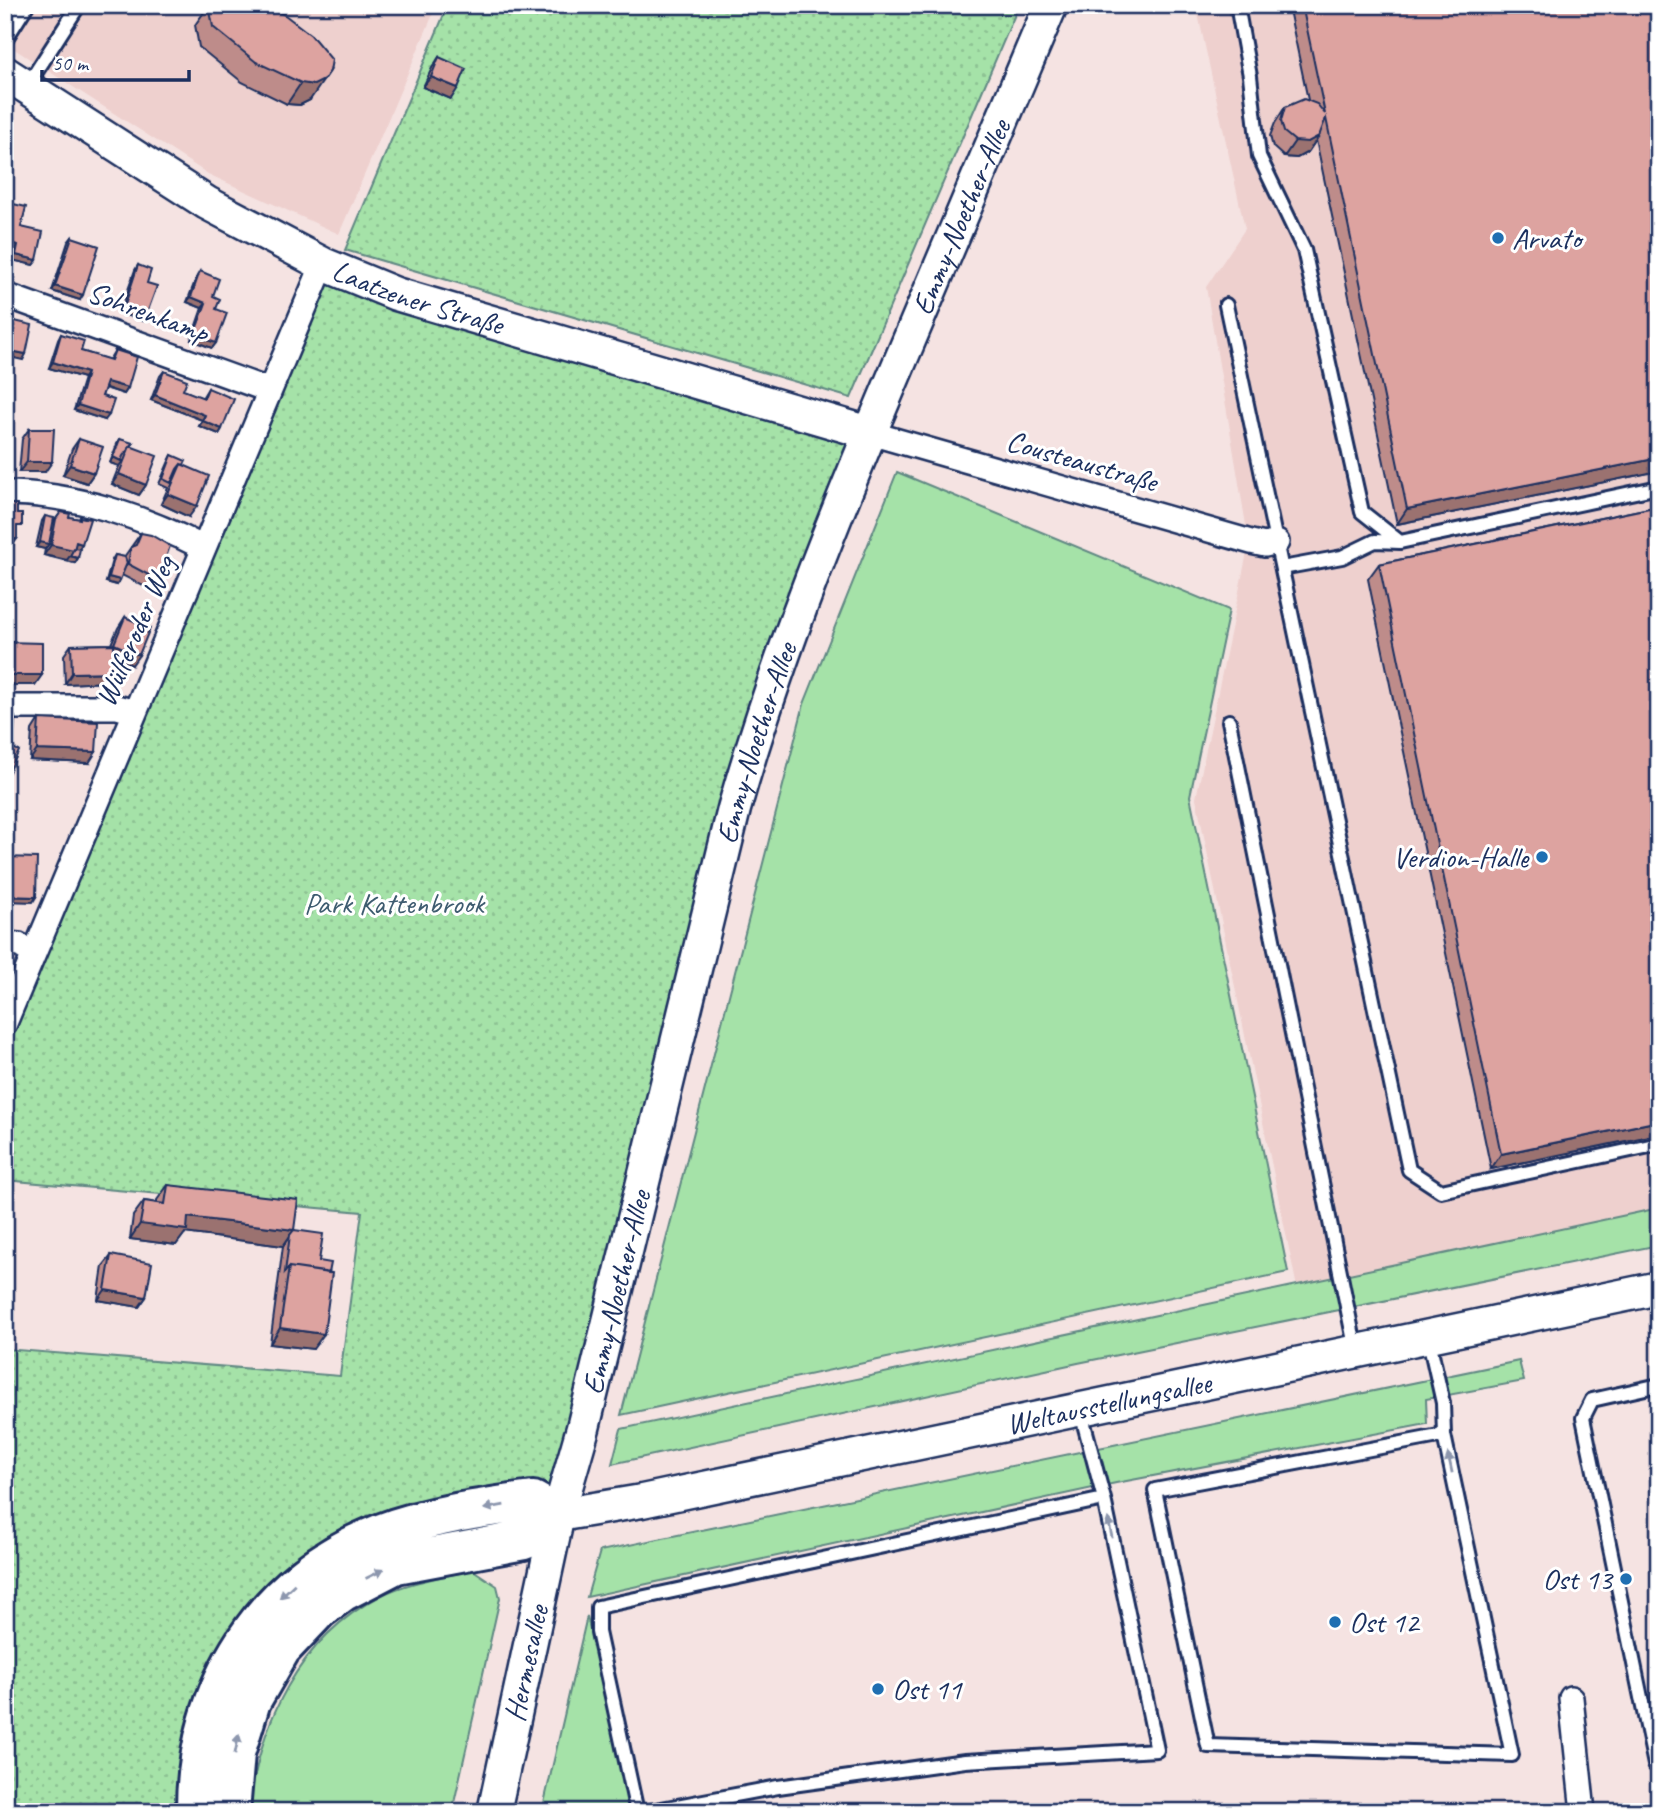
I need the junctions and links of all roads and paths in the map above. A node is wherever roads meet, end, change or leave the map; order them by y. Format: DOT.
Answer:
graph roads {
  1 [pos="27,5"];
  2 [pos="79,5"];
  3 [pos="1051,5"];
  4 [pos="1237,5"];
  5 [pos="5,40"];
  6 [pos="16,80"];
  7 [pos="323,264"];
  8 [pos="5,295"];
  9 [pos="1226,305"];
  10 [pos="268,390"];
  11 [pos="870,433"];
  12 [pos="1659,487"];
  13 [pos="5,493"];
  14 [pos="1277,542"];
  15 [pos="1400,542"];
  16 [pos="204,548"];
  17 [pos="1282,568"];
  18 [pos="5,707"];
  19 [pos="135,712"];
  20 [pos="1229,721"];
  21 [pos="5,944"];
  22 [pos="34,954"];
  23 [pos="5,1023"];
  24 [pos="1659,1144"];
  25 [pos="1659,1288"];
  26 [pos="1428,1336"];
  27 [pos="1356,1351"];
  28 [pos="1659,1385"];
  29 [pos="1080,1408"];
  30 [pos="1444,1435"];
  31 [pos="1104,1499"];
  32 [pos="558,1515"];
  33 [pos="1571,1698"];
  34 [pos="1659,1765"];
  35 [pos="196,1812"];
  36 [pos="230,1812"];
  37 [pos="494,1812"];
  38 [pos="638,1812"];
  39 [pos="645,1812"];
  40 [pos="1583,1812"];
  1 -- 5 [label="lane"];
  2 -- 6 [label="lane"];
  3 -- 11 [label="main road, Emmy-Noether-Allee"];
  4 -- 15 [label="lane"];
  6 -- 7 [label="main road, Laatzener Straße"];
  7 -- 10 [label="street, Wülferoder Weg"];
  7 -- 11 [label="main road, Laatzener Straße"];
  8 -- 10 [label="street, Sohrenkamp"];
  9 -- 14 [label="lane"];
  10 -- 16 [label="street, Wülferoder Weg"];
  11 -- 14 [label="street, Cousteaustraße"];
  11 -- 32 [label="main road, Emmy-Noether-Allee"];
  12 -- 15 [label="lane"];
  13 -- 16 [label="street"];
  14 -- 17 [label="lane"];
  15 -- 17 [label="lane"];
  16 -- 19 [label="street, Wülferoder Weg"];
  17 -- 24 [label="lane"];
  18 -- 19 [label="street"];
  19 -- 22 [label="street, Wülferoder Weg"];
  20 -- 27 [label="lane"];
  21 -- 22 [label="street"];
  22 -- 23 [label="street, Wülferoder Weg"];
  25 -- 26 [label="main road, Weltausstellungsallee"];
  26 -- 27 [label="main road, Weltausstellungsallee"];
  26 -- 30 [label="lane"];
  27 -- 29 [label="main road, Weltausstellungsallee"];
  28 -- 34 [label="lane"];
  29 -- 31 [label="lane"];
  29 -- 32 [label="main road, Weltausstellungsallee"];
  30 -- 30 [label="lane, one-way"];
  31 -- 38 [label="lane"];
  39 -- 31 [label="lane, one-way"];
  32 -- 35 [label="highway, one-way"];
  36 -- 32 [label="highway, one-way"];
  32 -- 37 [label="main road, Hermesallee"];
  33 -- 40 [label="street"];
}
